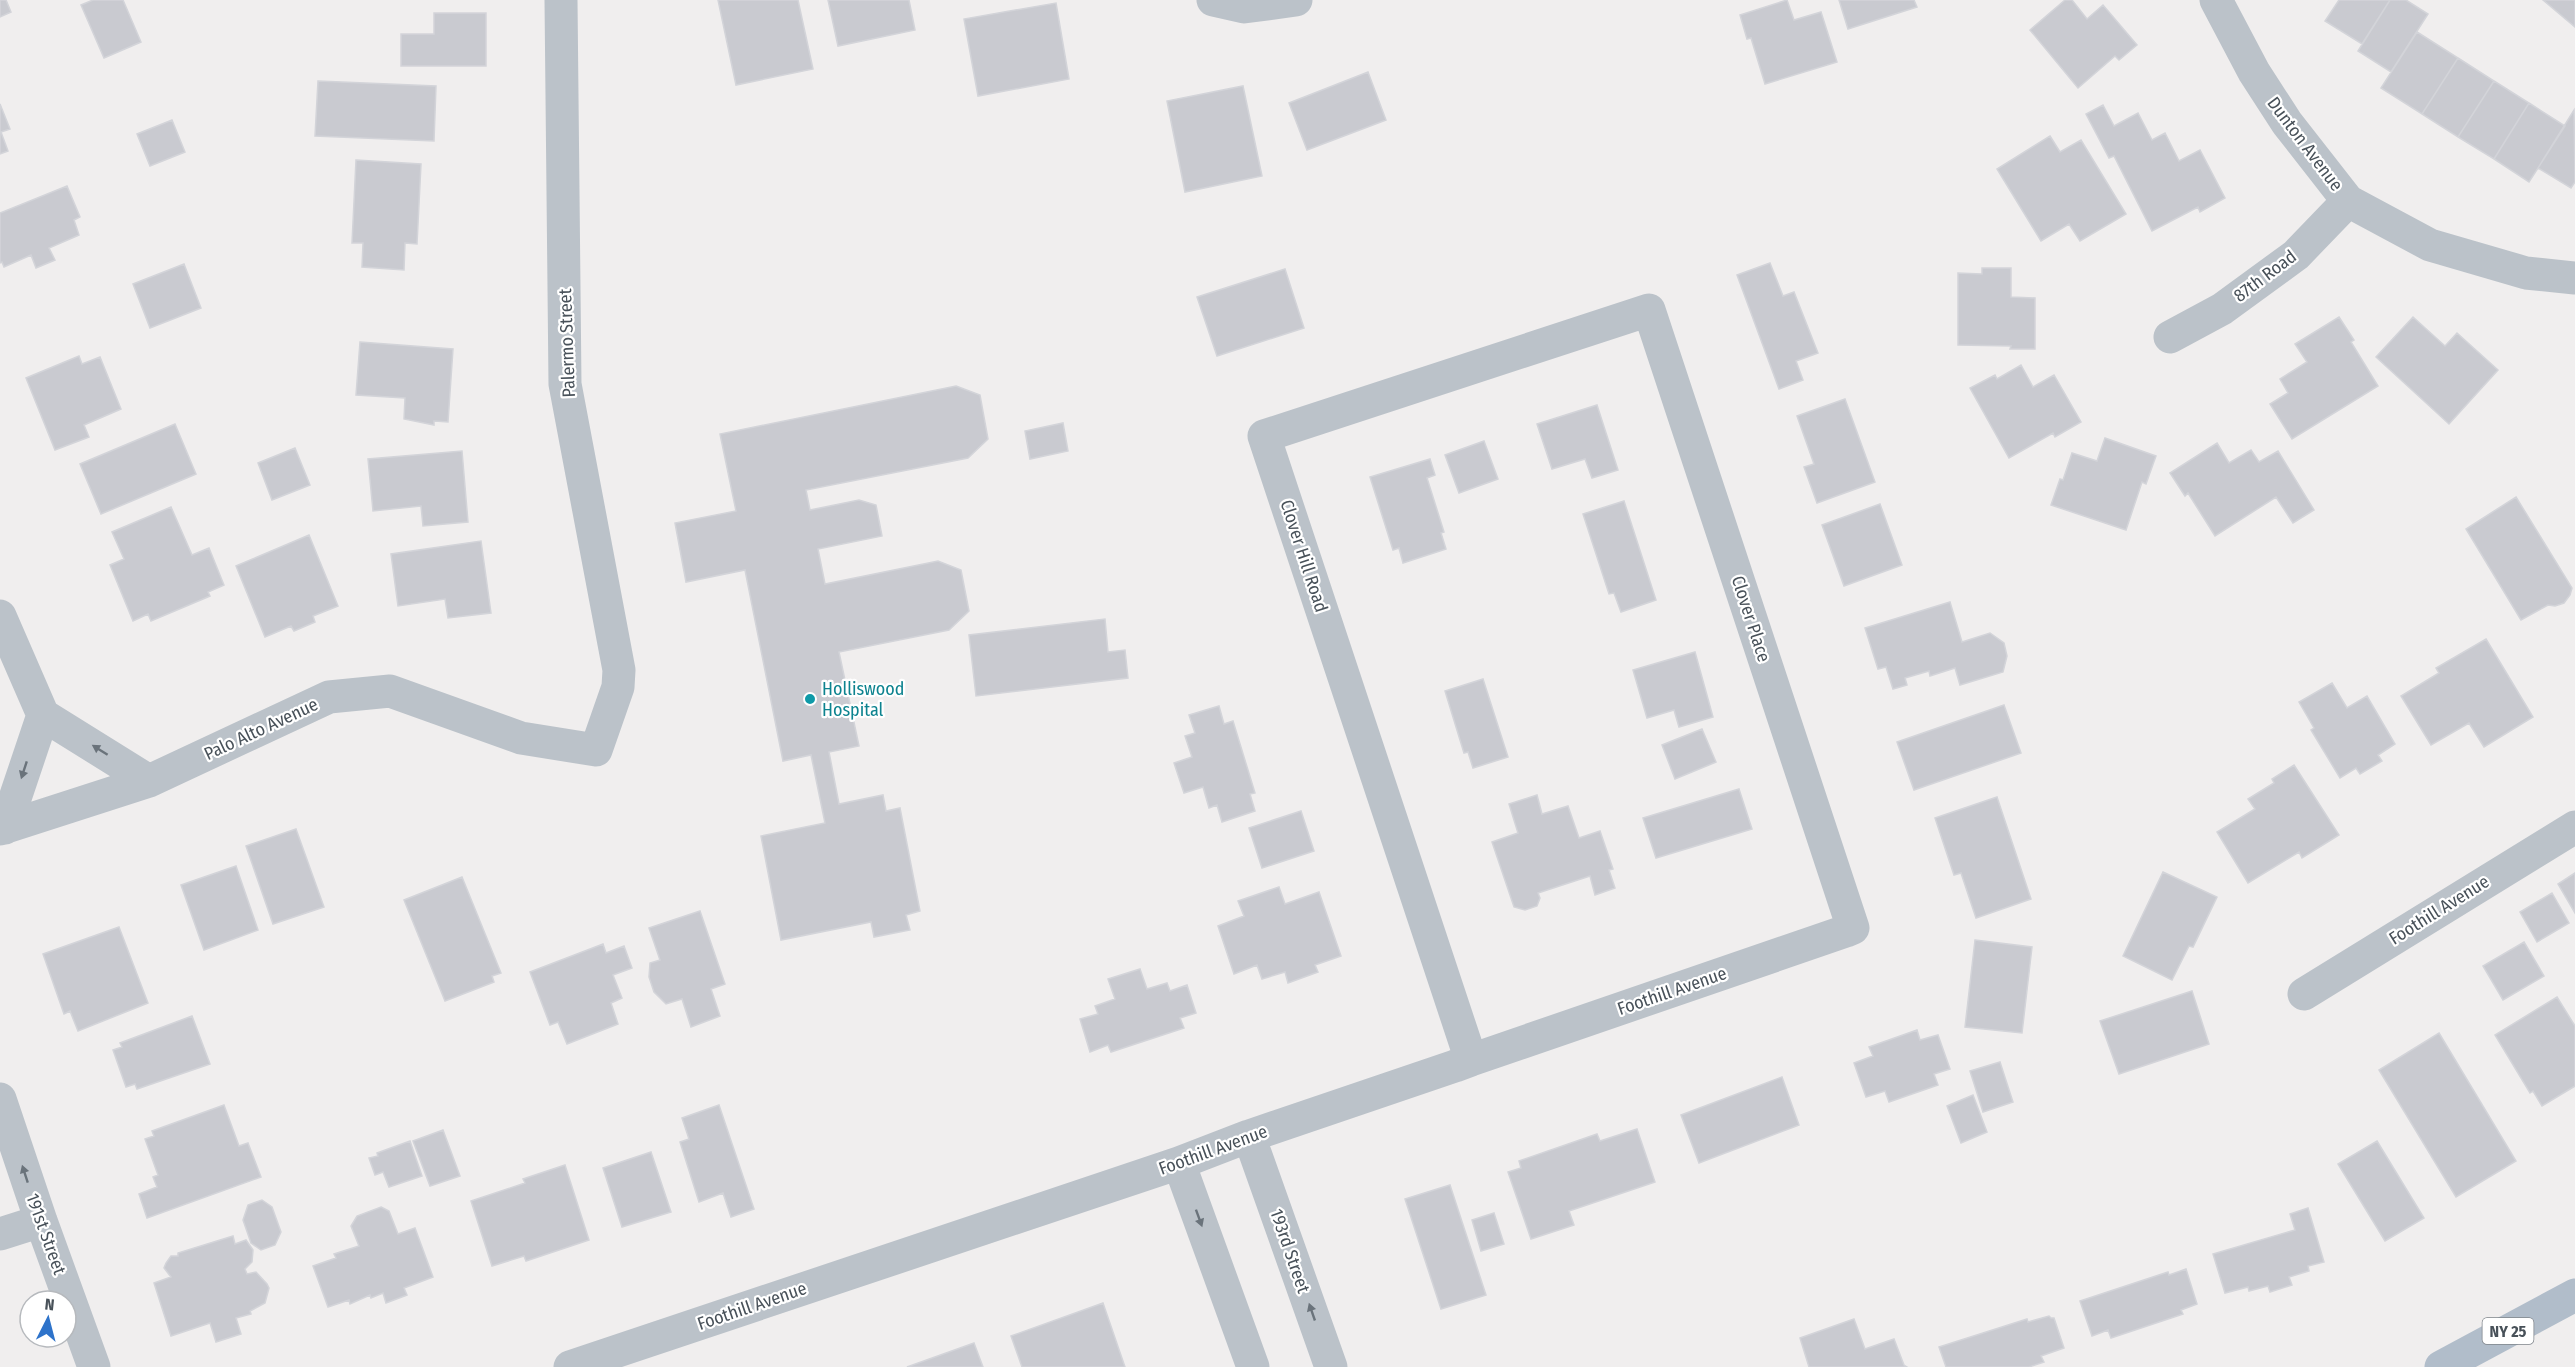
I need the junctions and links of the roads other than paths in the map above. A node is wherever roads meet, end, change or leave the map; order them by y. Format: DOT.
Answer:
graph roads {
  1 [pos="561,0"];
  2 [pos="1213,0"];
  3 [pos="1296,0"];
  4 [pos="2217,0"];
  5 [pos="2348,201"];
  6 [pos="2575,278"];
  7 [pos="1649,310"];
  8 [pos="2170,337"];
  9 [pos="0,616"];
  10 [pos="43,714"];
  11 [pos="596,750"];
  12 [pos="149,782"];
  13 [pos="2575,827"];
  14 [pos="3,829"];
  15 [pos="1853,928"];
  16 [pos="2304,994"];
  17 [pos="1472,1060"];
  18 [pos="0,1099"];
  19 [pos="1250,1136"];
  20 [pos="1179,1163"];
  21 [pos="40,1221"];
  22 [pos="0,1234"];
  23 [pos="2575,1295"];
  24 [pos="94,1367"];
  25 [pos="570,1367"];
  26 [pos="1252,1367"];
  27 [pos="1331,1367"];
  28 [pos="2441,1367"];
  1 -- 11 [label="street, Palermo Street"];
  2 -- 3 [label="street"];
  4 -- 5 [label="street, Dunton Avenue"];
  5 -- 6 [label="street, Dunton Avenue"];
  5 -- 8 [label="street, 87th Road"];
  7 -- 15 [label="street, Clover Place"];
  7 -- 17 [label="street, Clover Hill Road"];
  9 -- 10 [label="street"];
  12 -- 10 [label="street, one-way"];
  10 -- 14 [label="street, one-way"];
  11 -- 12 [label="street, Palo Alto Avenue"];
  12 -- 14 [label="street, Palo Alto Avenue"];
  13 -- 16 [label="street, Foothill Avenue"];
  15 -- 17 [label="street, Foothill Avenue"];
  17 -- 19 [label="street, Foothill Avenue"];
  21 -- 18 [label="street, 191st Street, one-way"];
  19 -- 20 [label="street, Foothill Avenue"];
  27 -- 19 [label="street, 193rd Street, one-way"];
  20 -- 25 [label="street, Foothill Avenue"];
  20 -- 26 [label="street, one-way"];
  21 -- 22 [label="street"];
  21 -- 24 [label="street, 191st Street"];
  23 -- 28 [label="main road, NY 25"];
}
